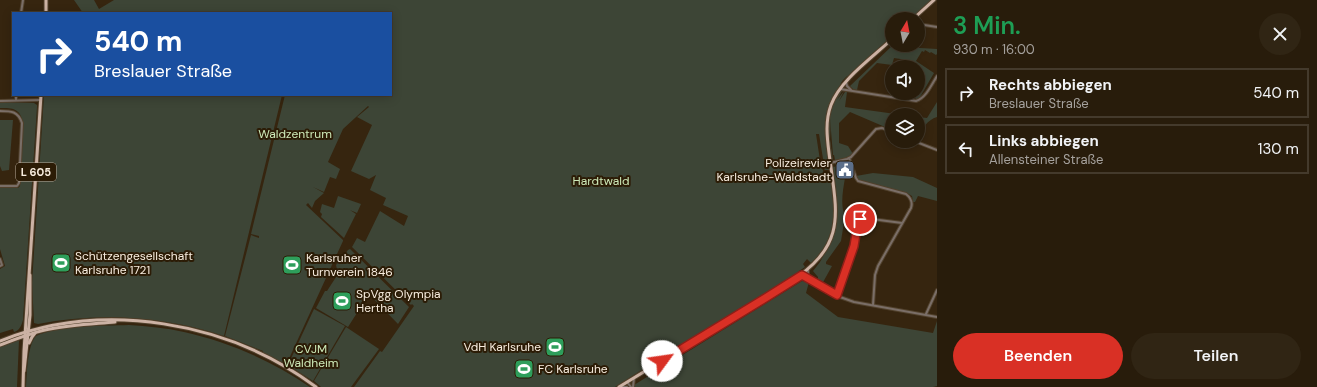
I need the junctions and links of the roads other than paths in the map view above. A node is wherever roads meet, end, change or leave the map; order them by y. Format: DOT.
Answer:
graph roads {
  1 [pos="23,0"];
  2 [pos="46,0"];
  3 [pos="934,0"];
  4 [pos="21,12"];
  5 [pos="46,12"];
  6 [pos="925,12"];
  7 [pos="925,23"];
  8 [pos="937,27"];
  9 [pos="885,45"];
  10 [pos="937,76"];
  11 [pos="846,81"];
  12 [pos="840,89"];
  13 [pos="851,91"];
  14 [pos="16,96"];
  15 [pos="41,96"];
  16 [pos="16,100"];
  17 [pos="40,100"];
  18 [pos="0,101"];
  19 [pos="0,111"];
  20 [pos="885,129"];
  21 [pos="925,145"];
  22 [pos="937,150"];
  23 [pos="849,158"];
  24 [pos="830,163"];
  25 [pos="0,186"];
  26 [pos="902,223"];
  27 [pos="0,259"];
  28 [pos="0,266"];
  29 [pos="808,269"];
  30 [pos="802,275"];
  31 [pos="810,280"];
  32 [pos="937,290"];
  33 [pos="837,295"];
  34 [pos="873,305"];
  35 [pos="926,315"];
  36 [pos="937,317"];
  37 [pos="28,320"];
  38 [pos="122,321"];
  39 [pos="42,327"];
  40 [pos="37,332"];
  41 [pos="27,333"];
  42 [pos="16,335"];
  43 [pos="0,341"];
  44 [pos="0,345"];
  45 [pos="27,347"];
  46 [pos="24,373"];
  47 [pos="635,378"];
  48 [pos="627,382"];
  49 [pos="23,387"];
  50 [pos="316,387"];
  51 [pos="619,387"];
  52 [pos="627,387"];
  53 [pos="632,387"];
  1 -- 4 [label="street"];
  2 -- 5 [label="main road"];
  3 -- 6 [label="main road"];
  7 -- 8 [label="street"];
  9 -- 11 [label="main road"];
  10 -- 13 [label="street"];
  11 -- 12 [label="main road"];
  11 -- 13 [label="street"];
  12 -- 13 [label="street"];
  12 -- 24 [label="main road"];
  14 -- 16 [label="street"];
  15 -- 17 [label="main road, L 605"];
  16 -- 17 [label="street"];
  16 -- 18 [label="street"];
  17 -- 37 [label="main road, L 605"];
  19 -- 25 [label="street"];
  20 -- 23 [label="street"];
  21 -- 22 [label="street"];
  23 -- 24 [label="street"];
  23 -- 26 [label="street"];
  24 -- 29 [label="main road"];
  26 -- 33 [label="street"];
  26 -- 34 [label="street"];
  27 -- 28 [label="street"];
  29 -- 30 [label="main road"];
  29 -- 31 [label="street"];
  30 -- 31 [label="street"];
  30 -- 47 [label="main road"];
  31 -- 33 [label="street"];
  32 -- 35 [label="street"];
  33 -- 34 [label="street"];
  34 -- 35 [label="street"];
  35 -- 36 [label="street"];
  37 -- 39 [label="main road"];
  37 -- 41 [label="main road, L 605"];
  37 -- 42 [label="main road"];
  38 -- 39 [label="main road"];
  38 -- 40 [label="main road"];
  38 -- 50 [label="main road"];
  39 -- 41 [label="main road"];
  40 -- 41 [label="main road"];
  40 -- 45 [label="main road"];
  41 -- 42 [label="main road"];
  41 -- 44 [label="main road"];
  41 -- 45 [label="main road"];
  41 -- 46 [label="main road"];
  42 -- 43 [label="main road"];
  45 -- 46 [label="main road"];
  46 -- 49 [label="main road"];
  47 -- 48 [label="main road"];
  47 -- 53 [label="street"];
  48 -- 51 [label="main road"];
  48 -- 53 [label="street"];
  51 -- 52 [label="street"];
}
